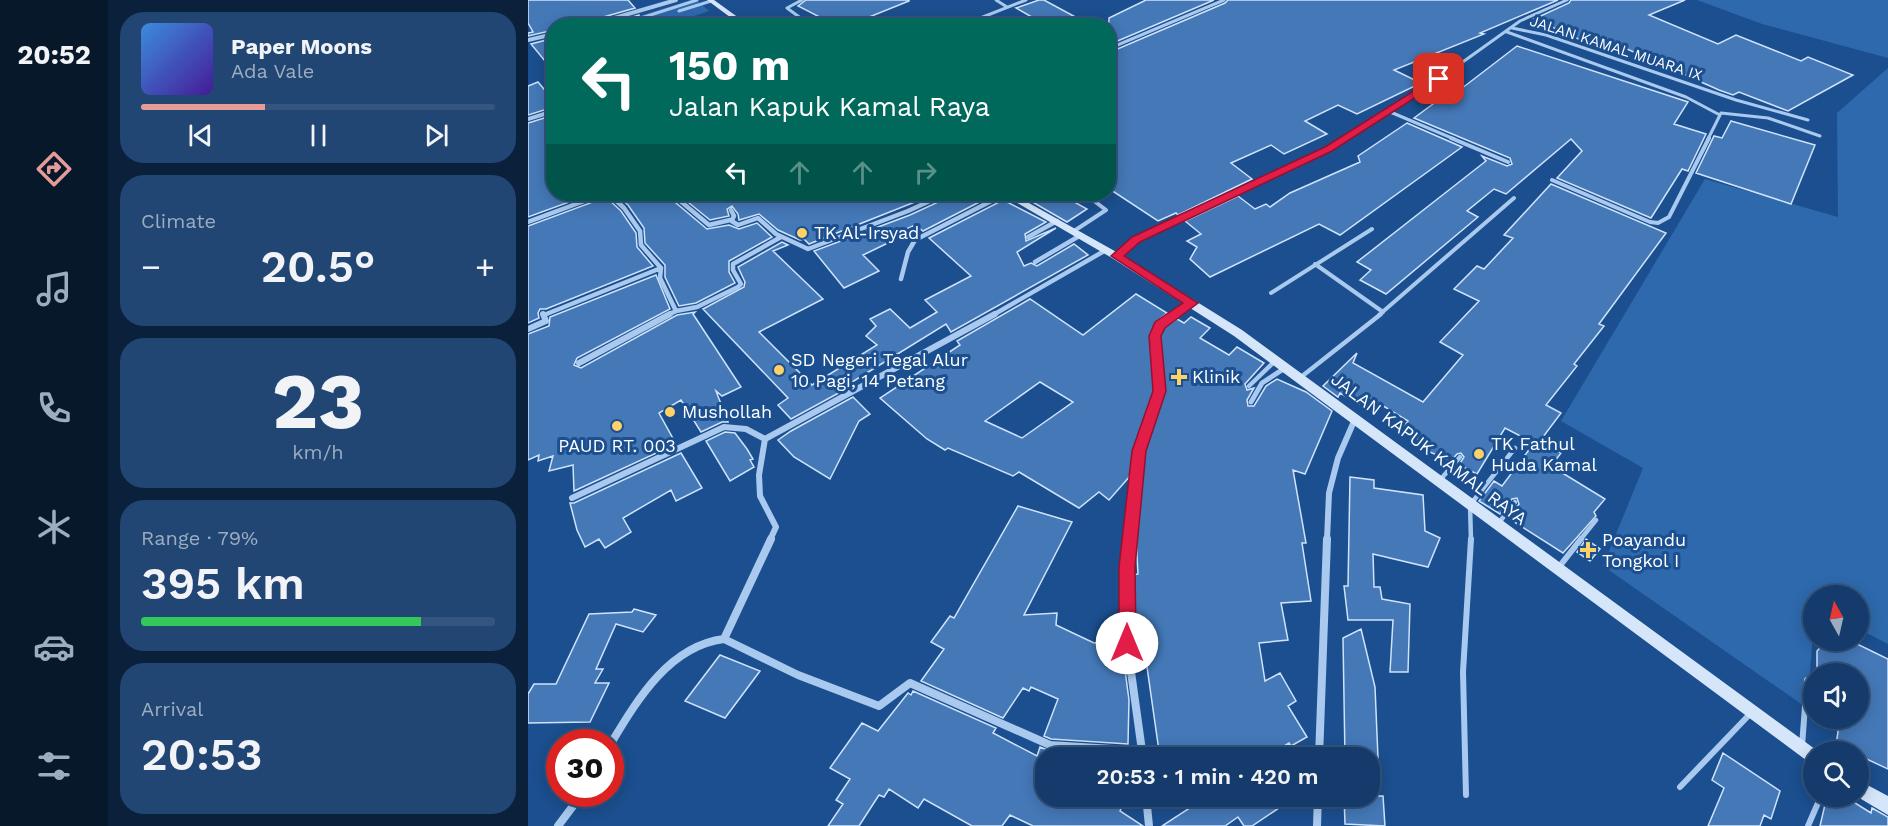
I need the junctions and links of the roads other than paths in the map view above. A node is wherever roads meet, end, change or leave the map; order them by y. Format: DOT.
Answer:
graph roads {
  1 [pos="676,0"];
  2 [pos="697,0"];
  3 [pos="710,0"];
  4 [pos="802,0"];
  5 [pos="996,0"];
  6 [pos="1026,0"];
  7 [pos="1224,0"];
  8 [pos="1567,0"];
  9 [pos="1007,7"];
  10 [pos="680,11"];
  11 [pos="614,18"];
  12 [pos="641,18"];
  13 [pos="736,18"];
  14 [pos="801,18"];
  15 [pos="980,18"];
  16 [pos="1512,28"];
  17 [pos="1507,32"];
  18 [pos="546,36"];
  19 [pos="528,40"];
  20 [pos="1116,46"];
  21 [pos="1388,111"];
  22 [pos="546,114"];
  23 [pos="1718,114"];
  24 [pos="528,120"];
  25 [pos="1808,120"];
  26 [pos="1820,136"];
  27 [pos="1508,162"];
  28 [pos="1552,180"];
  29 [pos="1514,198"];
  30 [pos="584,201"];
  31 [pos="616,201"];
  32 [pos="680,201"];
  33 [pos="931,201"];
  34 [pos="992,201"];
  35 [pos="1019,201"];
  36 [pos="1093,201"];
  37 [pos="731,210"];
  38 [pos="732,220"];
  39 [pos="1057,221"];
  40 [pos="528,222"];
  41 [pos="1372,229"];
  42 [pos="1077,233"];
  43 [pos="781,237"];
  44 [pos="1028,237"];
  45 [pos="1111,253"];
  46 [pos="1035,262"];
  47 [pos="1315,264"];
  48 [pos="661,268"];
  49 [pos="902,279"];
  50 [pos="1271,293"];
  51 [pos="1192,303"];
  52 [pos="676,311"];
  53 [pos="1383,312"];
  54 [pos="528,329"];
  55 [pos="579,363"];
  56 [pos="1281,363"];
  57 [pos="1301,377"];
  58 [pos="1250,387"];
  59 [pos="1251,402"];
  60 [pos="1355,419"];
  61 [pos="765,439"];
  62 [pos="1515,448"];
  63 [pos="1460,457"];
  64 [pos="1438,482"];
  65 [pos="572,498"];
  66 [pos="1515,502"];
  67 [pos="1470,505"];
  68 [pos="1596,520"];
  69 [pos="1497,525"];
  70 [pos="1557,569"];
  71 [pos="724,639"];
  72 [pos="1752,712"];
  73 [pos="620,729"];
  74 [pos="1803,729"];
  75 [pos="1071,747"];
  76 [pos="1142,747"];
  77 [pos="1319,747"];
  78 [pos="1802,749"];
  79 [pos="1680,787"];
  80 [pos="1466,795"];
  81 [pos="1869,795"];
  82 [pos="1888,806"];
  83 [pos="572,807"];
  84 [pos="1147,807"];
  85 [pos="1318,807"];
  86 [pos="1816,807"];
  87 [pos="558,826"];
  88 [pos="1149,826"];
  89 [pos="1317,826"];
  90 [pos="1808,826"];
  1 -- 11 [label="street"];
  2 -- 12 [label="lane"];
  3 -- 10 [label="lane"];
  3 -- 13 [label="main road"];
  4 -- 14 [label="lane"];
  5 -- 9 [label="lane"];
  6 -- 9 [label="lane"];
  7 -- 20 [label="lane"];
  8 -- 16 [label="lane"];
  9 -- 15 [label="lane"];
  16 -- 17 [label="lane, JALAN KAMAL MUARA IX"];
  16 -- 25 [label="lane, JALAN KAMAL MUARA IX"];
  17 -- 21 [label="lane, JALAN KAMAL MUARA IX"];
  17 -- 23 [label="lane"];
  18 -- 19 [label="street"];
  21 -- 27 [label="lane"];
  21 -- 45 [label="lane, JALAN KAMAL MUARA IX"];
  22 -- 24 [label="street"];
  23 -- 26 [label="lane"];
  23 -- 28 [label="lane"];
  29 -- 53 [label="lane"];
  30 -- 40 [label="street"];
  31 -- 48 [label="street"];
  32 -- 38 [label="street"];
  33 -- 43 [label="street"];
  34 -- 49 [label="street"];
  35 -- 39 [label="main road, JALAN KAPUK KAMAL RAYA"];
  36 -- 42 [label="lane"];
  37 -- 38 [label="street"];
  38 -- 43 [label="street"];
  39 -- 42 [label="main road, JALAN KAPUK KAMAL RAYA"];
  39 -- 44 [label="street"];
  41 -- 47 [label="lane"];
  42 -- 45 [label="main road, JALAN KAPUK KAMAL RAYA"];
  42 -- 46 [label="street"];
  43 -- 52 [label="street"];
  45 -- 51 [label="main road, JALAN KAPUK KAMAL RAYA"];
  45 -- 61 [label="street"];
  47 -- 50 [label="lane"];
  47 -- 53 [label="lane"];
  48 -- 52 [label="street"];
  48 -- 54 [label="street"];
  51 -- 56 [label="main road, JALAN KAPUK KAMAL RAYA"];
  51 -- 76 [label="street"];
  52 -- 55 [label="street"];
  53 -- 57 [label="lane"];
  56 -- 57 [label="main road, JALAN KAPUK KAMAL RAYA"];
  56 -- 58 [label="lane"];
  56 -- 59 [label="street"];
  57 -- 60 [label="main road, JALAN KAPUK KAMAL RAYA"];
  60 -- 64 [label="main road, JALAN KAPUK KAMAL RAYA"];
  60 -- 77 [label="street"];
  61 -- 65 [label="street"];
  61 -- 71 [label="street"];
  62 -- 67 [label="lane"];
  63 -- 64 [label="lane"];
  64 -- 67 [label="main road, JALAN KAPUK KAMAL RAYA"];
  66 -- 69 [label="lane"];
  67 -- 69 [label="main road, JALAN KAPUK KAMAL RAYA"];
  67 -- 80 [label="lane"];
  68 -- 70 [label="lane"];
  69 -- 70 [label="main road, JALAN KAPUK KAMAL RAYA"];
  70 -- 72 [label="main road, JALAN KAPUK KAMAL RAYA"];
  71 -- 73 [label="street"];
  71 -- 75 [label="street"];
  72 -- 78 [label="main road, JALAN KAPUK KAMAL RAYA"];
  72 -- 79 [label="lane"];
  74 -- 78 [label="lane"];
  81 -- 82 [label="main road"];
  83 -- 87 [label="street"];
  84 -- 88 [label="street"];
  85 -- 89 [label="street"];
  86 -- 90 [label="lane"];
}
